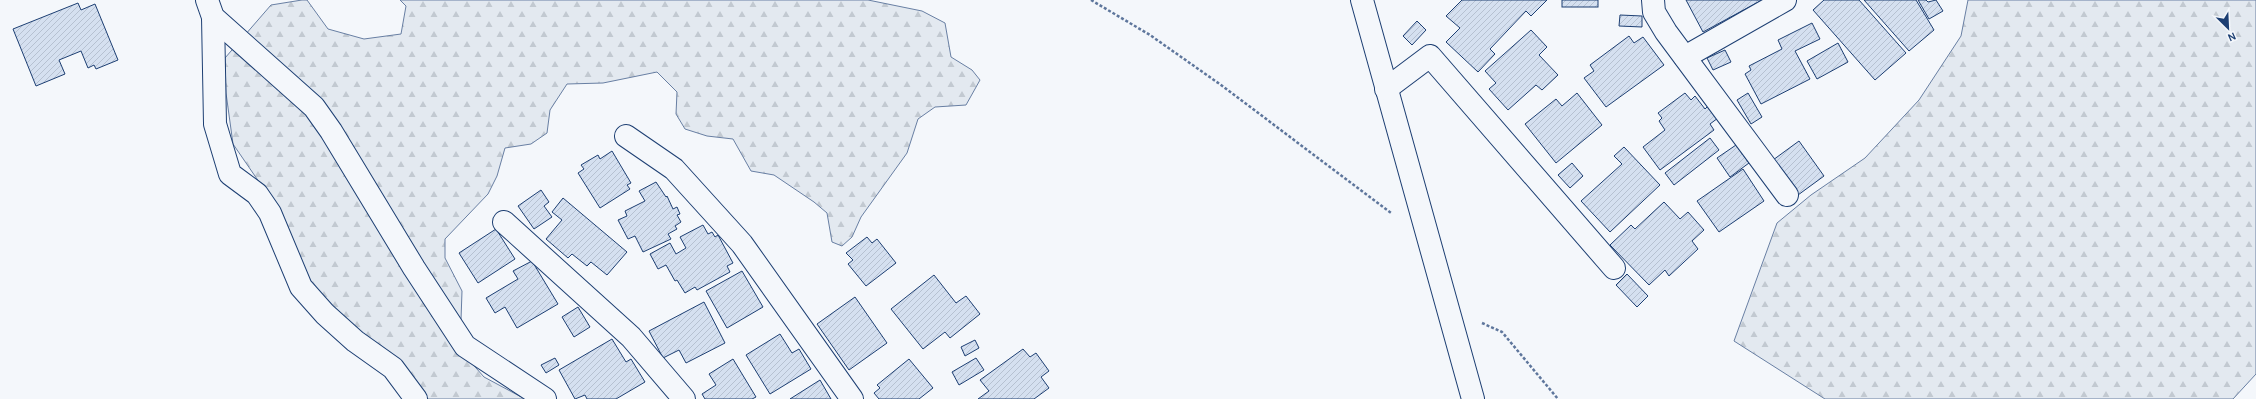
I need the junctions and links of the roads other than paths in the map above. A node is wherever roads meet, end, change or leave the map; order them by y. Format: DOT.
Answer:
graph roads {
  1 [pos="1362,0"];
  2 [pos="1654,0"];
  3 [pos="1786,0"];
  4 [pos="210,8"];
  5 [pos="1685,57"];
  6 [pos="1386,89"];
  7 [pos="626,136"];
  8 [pos="1787,195"];
  9 [pos="504,222"];
  10 [pos="1614,268"];
  11 [pos="416,399"];
  12 [pos="545,399"];
  13 [pos="684,399"];
  14 [pos="852,399"];
  15 [pos="1473,399"];
  1 -- 6 [label="street"];
  2 -- 5 [label="street"];
  3 -- 5 [label="street"];
  4 -- 11 [label="street"];
  4 -- 12 [label="street"];
  5 -- 8 [label="street"];
  6 -- 10 [label="street"];
  6 -- 15 [label="street"];
  7 -- 14 [label="street"];
  9 -- 13 [label="street"];
}
